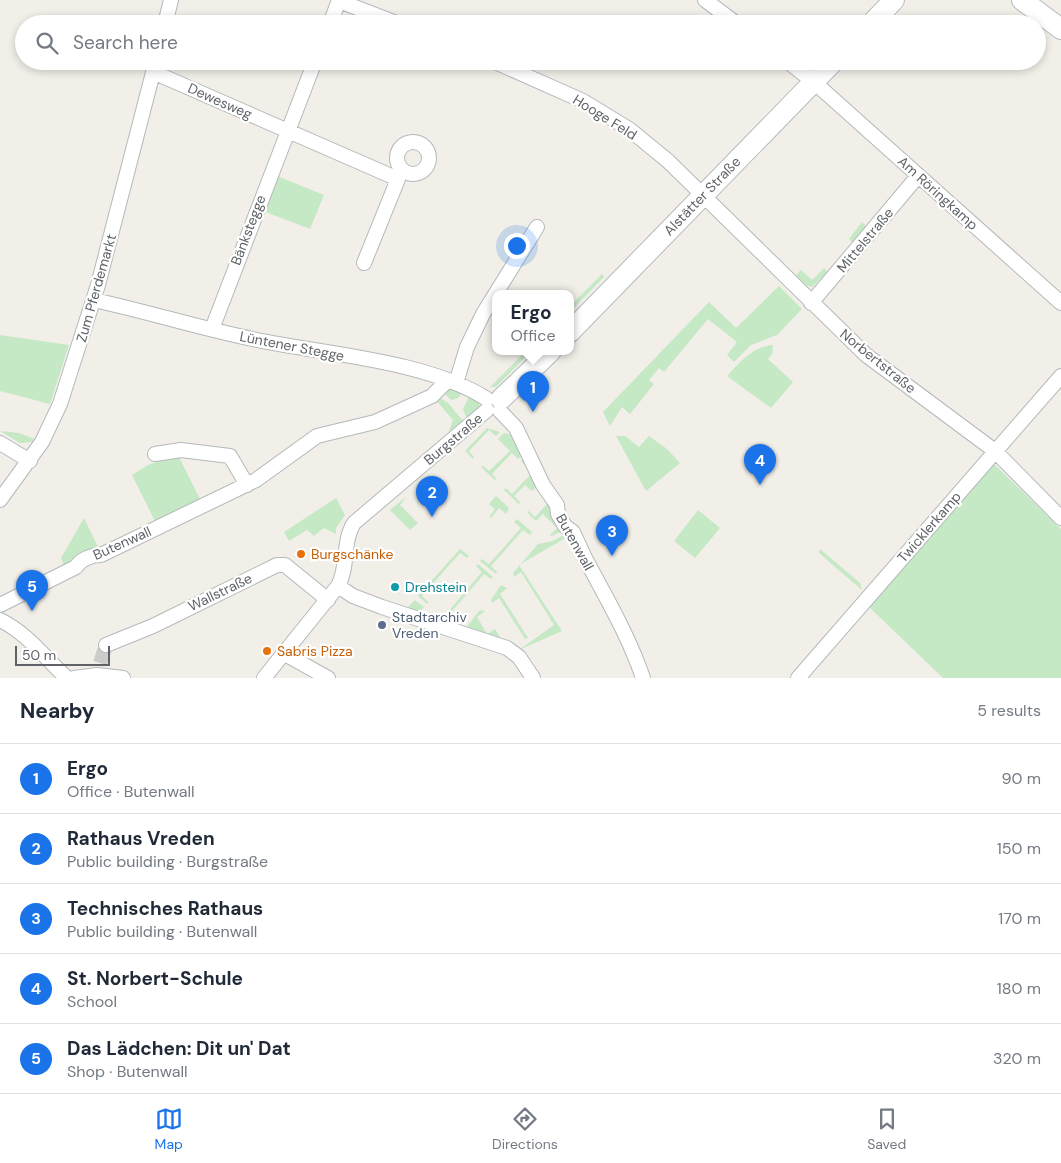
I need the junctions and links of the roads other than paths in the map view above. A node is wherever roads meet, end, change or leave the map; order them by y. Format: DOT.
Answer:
graph roads {
  1 [pos="172,0"];
  2 [pos="339,0"];
  3 [pos="705,0"];
  4 [pos="894,0"];
  5 [pos="1022,0"];
  6 [pos="168,15"];
  7 [pos="333,15"];
  8 [pos="376,15"];
  9 [pos="725,15"];
  10 [pos="880,15"];
  11 [pos="1043,15"];
  12 [pos="1046,17"];
  13 [pos="1061,28"];
  14 [pos="153,70"];
  15 [pos="162,70"];
  16 [pos="311,70"];
  17 [pos="513,70"];
  18 [pos="798,70"];
  19 [pos="826,70"];
  20 [pos="815,83"];
  21 [pos="287,132"];
  22 [pos="918,176"];
  23 [pos="702,196"];
  24 [pos="537,227"];
  25 [pos="364,263"];
  26 [pos="498,290"];
  27 [pos="94,300"];
  28 [pos="492,300"];
  29 [pos="811,303"];
  30 [pos="1061,303"];
  31 [pos="574,328"];
  32 [pos="212,329"];
  33 [pos="547,355"];
  34 [pos="1061,376"];
  35 [pos="452,382"];
  36 [pos="494,405"];
  37 [pos="0,443"];
  38 [pos="994,451"];
  39 [pos="155,454"];
  40 [pos="30,461"];
  41 [pos="247,485"];
  42 [pos="0,500"];
  43 [pos="1061,518"];
  44 [pos="338,586"];
  45 [pos="328,600"];
  46 [pos="0,605"];
  47 [pos="0,620"];
  48 [pos="106,646"];
  49 [pos="283,653"];
  50 [pos="67,678"];
  51 [pos="74,678"];
  52 [pos="123,678"];
  53 [pos="264,678"];
  54 [pos="328,678"];
  55 [pos="532,678"];
  56 [pos="643,678"];
  57 [pos="798,678"];
  1 -- 6 [label="street"];
  2 -- 7 [label="street"];
  2 -- 8 [label="street"];
  3 -- 9 [label="street"];
  4 -- 10 [label="street"];
  5 -- 11 [label="street"];
  12 -- 13 [label="street"];
  14 -- 27 [label="street, Zum Pferdemarkt"];
  15 -- 21 [label="street, Dewesweg"];
  16 -- 21 [label="street, Bänkstegge"];
  17 -- 23 [label="street, Hooge Feld"];
  18 -- 20 [label="street, Am Röringkamp"];
  19 -- 20 [label="street, Alstätter Straße"];
  20 -- 22 [label="street, Am Röringkamp"];
  20 -- 23 [label="street, Alstätter Straße"];
  21 -- 25 [label="street"];
  21 -- 32 [label="street, Bänkstegge"];
  22 -- 29 [label="street, Mittelstraße"];
  22 -- 30 [label="street, Am Röringkamp"];
  23 -- 29 [label="street, Norbertstraße"];
  23 -- 31 [label="street, Alstätter Straße"];
  24 -- 26 [label="street"];
  27 -- 32 [label="street, Lüntener Stegge"];
  27 -- 40 [label="street, Zum Pferdemarkt"];
  28 -- 35 [label="street"];
  29 -- 38 [label="street, Norbertstraße"];
  32 -- 35 [label="street, Lüntener Stegge"];
  33 -- 36 [label="street"];
  34 -- 38 [label="street, Twicklerkamp"];
  35 -- 36 [label="street, Lüntener Stegge"];
  35 -- 41 [label="street, Butenwall"];
  36 -- 44 [label="street, Burgstraße"];
  36 -- 56 [label="street, Butenwall"];
  37 -- 40 [label="street"];
  38 -- 43 [label="street, Norbertstraße"];
  38 -- 57 [label="street, Twicklerkamp"];
  39 -- 41 [label="street"];
  40 -- 42 [label="street, Zum Pferdemarkt"];
  41 -- 46 [label="street, Butenwall"];
  44 -- 45 [label="street, Burgstraße"];
  44 -- 55 [label="street"];
  45 -- 48 [label="street, Wallstraße"];
  45 -- 49 [label="street, Burgstraße"];
  47 -- 50 [label="street"];
  49 -- 53 [label="street, Burgstraße"];
  49 -- 54 [label="street"];
  51 -- 52 [label="street"];
}
